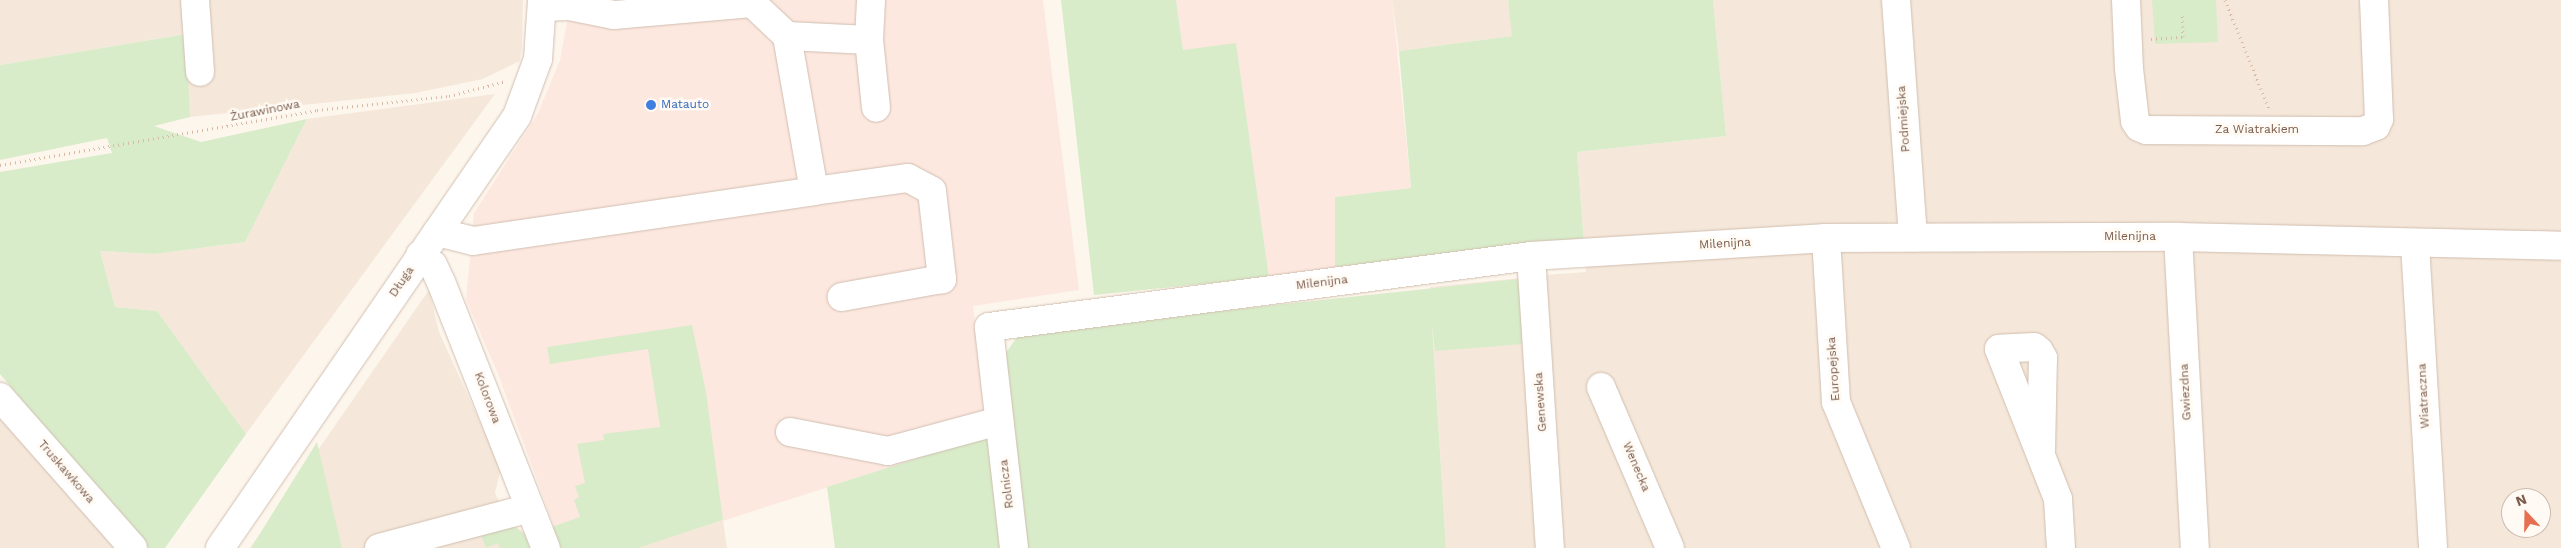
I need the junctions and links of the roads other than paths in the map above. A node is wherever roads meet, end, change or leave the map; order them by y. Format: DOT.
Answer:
graph roads {
  1 [pos="195,0"];
  2 [pos="871,0"];
  3 [pos="1896,0"];
  4 [pos="2126,0"];
  5 [pos="2374,0"];
  6 [pos="542,4"];
  7 [pos="787,36"];
  8 [pos="869,40"];
  9 [pos="200,72"];
  10 [pos="876,108"];
  11 [pos="814,192"];
  12 [pos="437,232"];
  13 [pos="1913,237"];
  14 [pos="2178,237"];
  15 [pos="1826,238"];
  16 [pos="2415,244"];
  17 [pos="2561,246"];
  18 [pos="420,255"];
  19 [pos="1531,256"];
  20 [pos="842,297"];
  21 [pos="1601,387"];
  22 [pos="0,397"];
  23 [pos="999,421"];
  24 [pos="790,432"];
  25 [pos="2041,451"];
  26 [pos="530,508"];
  27 [pos="133,548"];
  28 [pos="220,548"];
  29 [pos="379,548"];
  30 [pos="546,548"];
  31 [pos="1014,548"];
  32 [pos="1550,548"];
  33 [pos="1670,548"];
  34 [pos="1896,548"];
  35 [pos="2062,548"];
  36 [pos="2195,548"];
  37 [pos="2433,548"];
  1 -- 9 [label="street"];
  2 -- 8 [label="street"];
  3 -- 13 [label="street, Podmiejska"];
  4 -- 5 [label="street, Za Wiatrakiem"];
  6 -- 7 [label="street"];
  6 -- 12 [label="street, Długa"];
  7 -- 8 [label="street"];
  7 -- 11 [label="street"];
  8 -- 10 [label="street"];
  11 -- 12 [label="street"];
  11 -- 20 [label="street"];
  12 -- 18 [label="street, Długa"];
  13 -- 14 [label="street, Milenijna"];
  13 -- 15 [label="street, Milenijna"];
  14 -- 16 [label="street, Milenijna"];
  14 -- 36 [label="street, Gwiezdna"];
  15 -- 19 [label="street, Milenijna"];
  15 -- 34 [label="street, Europejska"];
  16 -- 17 [label="street, Milenijna"];
  16 -- 37 [label="street, Wiatraczna"];
  18 -- 26 [label="street, Kolorowa"];
  18 -- 28 [label="street, Długa"];
  19 -- 23 [label="street, Milenijna"];
  19 -- 32 [label="street, Genewska"];
  21 -- 33 [label="street, Wenecka"];
  22 -- 27 [label="street, Truskawkowa"];
  23 -- 24 [label="street"];
  23 -- 31 [label="street, Rolnicza"];
  25 -- 35 [label="street"];
  26 -- 29 [label="street"];
  26 -- 30 [label="street, Kolorowa"];
}
